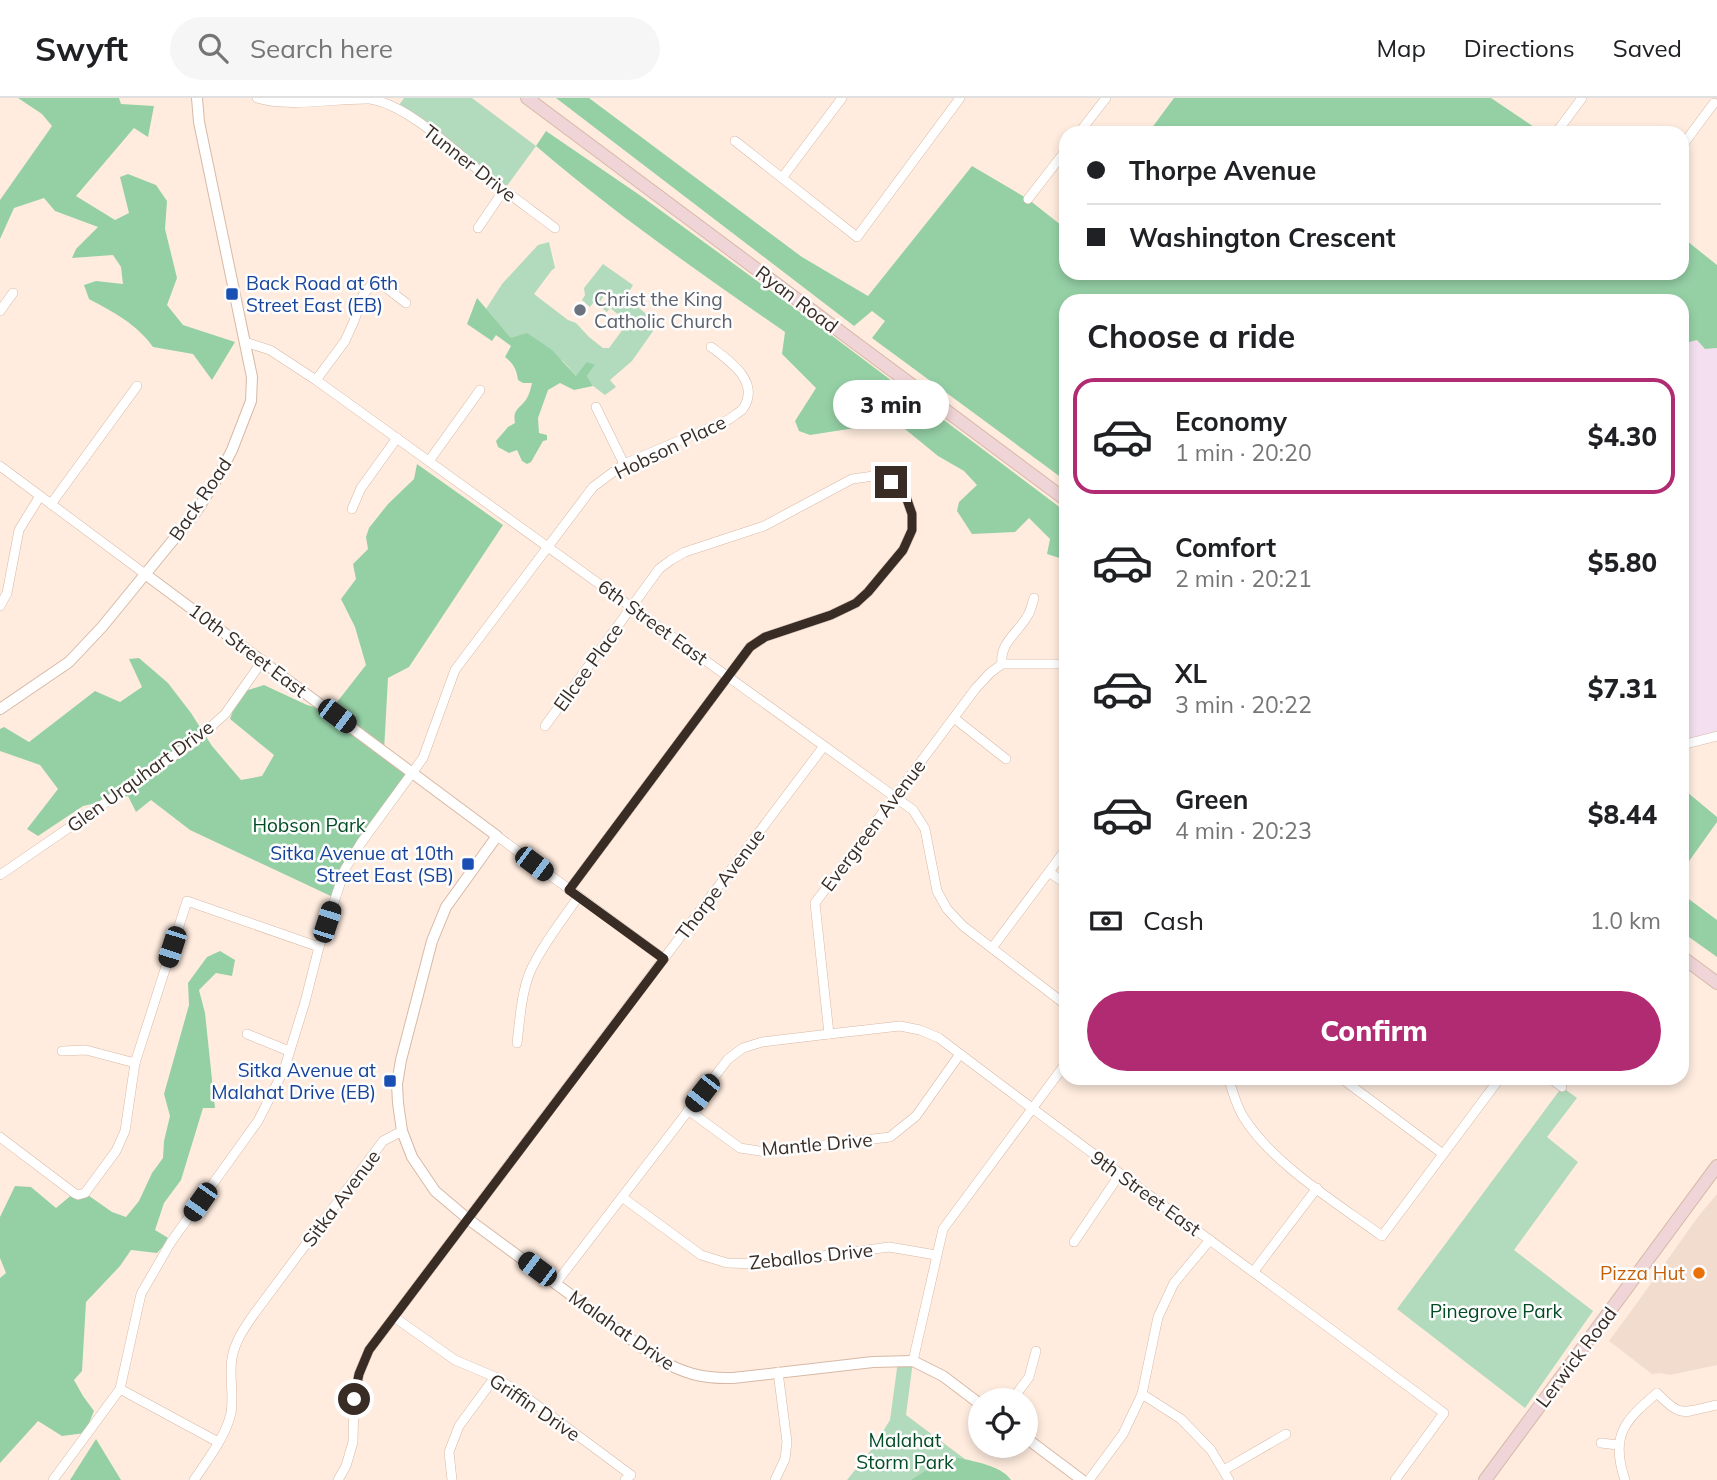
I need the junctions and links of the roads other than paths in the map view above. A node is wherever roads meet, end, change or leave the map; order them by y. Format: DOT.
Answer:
graph roads {
  1 [pos="197,98"];
  2 [pos="257,98"];
  3 [pos="527,98"];
  4 [pos="842,98"];
  5 [pos="960,98"];
  6 [pos="1105,98"];
  7 [pos="1582,98"];
  8 [pos="1712,102"];
  9 [pos="1084,126"];
  10 [pos="1561,126"];
  11 [pos="1689,136"];
  12 [pos="735,141"];
  13 [pos="1059,159"];
  14 [pos="782,178"];
  15 [pos="504,190"];
  16 [pos="1028,199"];
  17 [pos="555,228"];
  18 [pos="478,229"];
  19 [pos="13,293"];
  20 [pos="406,303"];
  21 [pos="0,311"];
  22 [pos="246,342"];
  23 [pos="711,346"];
  24 [pos="316,380"];
  25 [pos="137,386"];
  26 [pos="480,390"];
  27 [pos="596,407"];
  28 [pos="397,438"];
  29 [pos="429,461"];
  30 [pos="624,464"];
  31 [pos="0,466"];
  32 [pos="1059,495"];
  33 [pos="40,496"];
  34 [pos="51,504"];
  35 [pos="352,509"];
  36 [pos="549,547"];
  37 [pos="145,574"];
  38 [pos="1034,598"];
  39 [pos="0,606"];
  40 [pos="632,607"];
  41 [pos="262,660"];
  42 [pos="1002,664"];
  43 [pos="1059,664"];
  44 [pos="728,677"];
  45 [pos="0,709"];
  46 [pos="954,718"];
  47 [pos="545,726"];
  48 [pos="1717,736"];
  49 [pos="1689,743"];
  50 [pos="824,746"];
  51 [pos="1006,759"];
  52 [pos="413,773"];
  53 [pos="894,796"];
  54 [pos="497,836"];
  55 [pos="1059,858"];
  56 [pos="1049,872"];
  57 [pos="0,875"];
  58 [pos="1059,879"];
  59 [pos="569,890"];
  60 [pos="578,897"];
  61 [pos="319,947"];
  62 [pos="992,948"];
  63 [pos="664,959"];
  64 [pos="1689,962"];
  65 [pos="1717,983"];
  66 [pos="1059,1000"];
  67 [pos="247,1034"];
  68 [pos="829,1034"];
  69 [pos="517,1043"];
  70 [pos="62,1051"];
  71 [pos="289,1051"];
  72 [pos="960,1054"];
  73 [pos="135,1063"];
  74 [pos="1059,1072"];
  75 [pos="1231,1085"];
  76 [pos="1350,1085"];
  77 [pos="1495,1085"];
  78 [pos="1559,1085"];
  79 [pos="1562,1087"];
  80 [pos="1032,1109"];
  81 [pos="688,1110"];
  82 [pos="402,1131"];
  83 [pos="0,1137"];
  84 [pos="1443,1154"];
  85 [pos="1717,1166"];
  86 [pos="1120,1174"];
  87 [pos="1317,1188"];
  88 [pos="622,1197"];
  89 [pos="468,1219"];
  90 [pos="1210,1240"];
  91 [pos="1074,1242"];
  92 [pos="936,1255"];
  93 [pos="1254,1271"];
  94 [pos="556,1283"];
  95 [pos="394,1317"];
  96 [pos="1036,1351"];
  97 [pos="913,1361"];
  98 [pos="778,1372"];
  99 [pos="495,1377"];
  100 [pos="1020,1388"];
  101 [pos="120,1389"];
  102 [pos="1142,1394"];
  103 [pos="968,1395"];
  104 [pos="1717,1405"];
  105 [pos="1286,1434"];
  106 [pos="218,1442"];
  107 [pos="1601,1443"];
  108 [pos="1618,1445"];
  109 [pos="1038,1447"];
  110 [pos="1224,1470"];
  111 [pos="53,1480"];
  112 [pos="194,1480"];
  113 [pos="338,1480"];
  114 [pos="452,1480"];
  115 [pos="625,1480"];
  116 [pos="775,1480"];
  117 [pos="1082,1480"];
  118 [pos="1089,1480"];
  119 [pos="1229,1480"];
  120 [pos="1395,1480"];
  121 [pos="1485,1480"];
  122 [pos="1625,1480"];
  1 -- 22 [label="street, Back Road"];
  2 -- 15 [label="street, Tunner Drive"];
  3 -- 32 [label="main road, Ryan Road"];
  4 -- 14 [label="street"];
  5 -- 14 [label="street"];
  6 -- 9 [label="street"];
  7 -- 10 [label="street"];
  8 -- 11 [label="street"];
  12 -- 14 [label="street"];
  13 -- 16 [label="street"];
  15 -- 17 [label="street, Tunner Drive"];
  15 -- 18 [label="street"];
  19 -- 21 [label="street"];
  20 -- 24 [label="street"];
  22 -- 24 [label="street, 6th Street East"];
  22 -- 37 [label="street, Back Road"];
  23 -- 30 [label="street, Hobson Place"];
  24 -- 28 [label="street, 6th Street East"];
  25 -- 34 [label="street"];
  26 -- 29 [label="street"];
  27 -- 30 [label="street"];
  28 -- 29 [label="street, 6th Street East"];
  28 -- 35 [label="street"];
  29 -- 36 [label="street, 6th Street East"];
  30 -- 36 [label="street, Hobson Place"];
  31 -- 33 [label="street, 10th Street East"];
  33 -- 34 [label="street, 10th Street East"];
  33 -- 39 [label="street"];
  34 -- 37 [label="street, 10th Street East"];
  36 -- 40 [label="street, 6th Street East"];
  36 -- 52 [label="street, Hobson Place"];
  37 -- 41 [label="street, 10th Street East"];
  37 -- 45 [label="street, Back Road"];
  38 -- 42 [label="street, Evergreen Avenue"];
  40 -- 44 [label="street, 6th Street East"];
  40 -- 44 [label="street, Ellcee Place"];
  40 -- 47 [label="street, Ellcee Place"];
  41 -- 52 [label="street, 10th Street East"];
  41 -- 57 [label="street, Glen Urquhart Drive"];
  42 -- 43 [label="street"];
  42 -- 46 [label="street, Evergreen Avenue"];
  44 -- 50 [label="street, 6th Street East"];
  44 -- 59 [label="street, Ellcee Place"];
  46 -- 51 [label="street"];
  46 -- 53 [label="street, Evergreen Avenue"];
  48 -- 49 [label="street"];
  50 -- 53 [label="street, 6th Street East"];
  50 -- 63 [label="street, Thorpe Avenue"];
  52 -- 54 [label="street, 10th Street East"];
  52 -- 61 [label="street, Hobson Place"];
  53 -- 62 [label="street, 6th Street East"];
  53 -- 68 [label="street, Evergreen Avenue"];
  54 -- 59 [label="street, 10th Street East"];
  54 -- 82 [label="street"];
  55 -- 56 [label="street"];
  56 -- 58 [label="street"];
  56 -- 62 [label="street"];
  59 -- 60 [label="street, 10th Street East"];
  60 -- 63 [label="street, 10th Street East"];
  60 -- 69 [label="street"];
  61 -- 71 [label="street, Hobson Place"];
  61 -- 73 [label="street"];
  62 -- 66 [label="street, 6th Street East"];
  63 -- 89 [label="street, Thorpe Avenue"];
  64 -- 65 [label="main road"];
  67 -- 71 [label="street"];
  68 -- 72 [label="street, 9th Street East"];
  68 -- 81 [label="street"];
  70 -- 73 [label="street"];
  71 -- 101 [label="street, Hobson Place"];
  72 -- 80 [label="street, 9th Street East"];
  72 -- 81 [label="street, Mantle Drive"];
  73 -- 83 [label="street"];
  74 -- 80 [label="street"];
  75 -- 87 [label="street"];
  76 -- 84 [label="street"];
  77 -- 84 [label="street"];
  78 -- 79 [label="street"];
  80 -- 86 [label="street, 9th Street East"];
  80 -- 92 [label="street"];
  81 -- 88 [label="street"];
  82 -- 89 [label="street, Malahat Drive"];
  82 -- 106 [label="street, Sitka Avenue"];
  84 -- 87 [label="street"];
  85 -- 121 [label="main road, Lerwick Road"];
  86 -- 90 [label="street, 9th Street East"];
  86 -- 91 [label="street"];
  87 -- 93 [label="street"];
  88 -- 92 [label="street, Zeballos Drive"];
  88 -- 94 [label="street"];
  89 -- 94 [label="street, Malahat Drive"];
  89 -- 95 [label="street, Thorpe Avenue"];
  90 -- 93 [label="street, 9th Street East"];
  90 -- 102 [label="street"];
  92 -- 97 [label="street"];
  93 -- 120 [label="street, 9th Street East"];
  94 -- 98 [label="street, Malahat Drive"];
  95 -- 99 [label="street, Griffin Drive"];
  95 -- 113 [label="street, Thorpe Avenue"];
  96 -- 100 [label="street"];
  97 -- 98 [label="street, Malahat Drive"];
  97 -- 103 [label="street, Malahat Drive"];
  98 -- 116 [label="street"];
  99 -- 114 [label="street"];
  99 -- 115 [label="street, Griffin Drive"];
  101 -- 106 [label="street"];
  101 -- 111 [label="street"];
  102 -- 110 [label="street"];
  102 -- 118 [label="street"];
  104 -- 108 [label="street"];
  105 -- 110 [label="street"];
  106 -- 112 [label="street, Sitka Avenue"];
  107 -- 108 [label="street"];
  108 -- 122 [label="street"];
  109 -- 117 [label="street"];
  110 -- 119 [label="street"];
}
